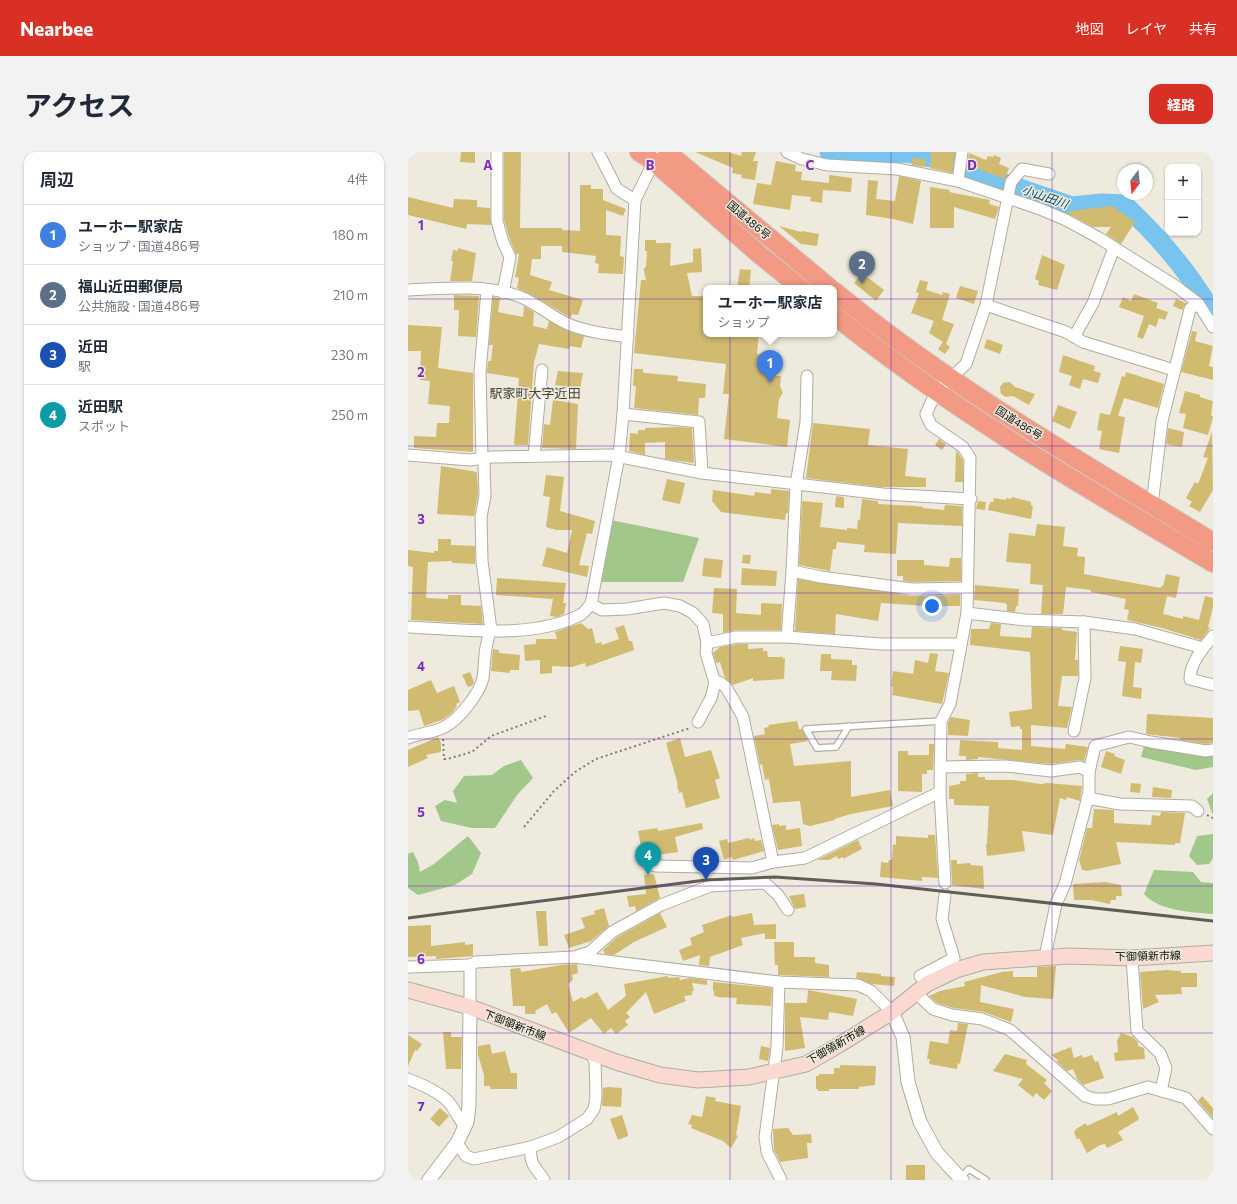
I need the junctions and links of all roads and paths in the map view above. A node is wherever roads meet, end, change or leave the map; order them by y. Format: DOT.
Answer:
graph roads {
  1 [pos="497,152"];
  2 [pos="598,152"];
  3 [pos="788,152"];
  4 [pos="655,154"];
  5 [pos="960,166"];
  6 [pos="1049,174"];
  7 [pos="1009,196"];
  8 [pos="635,200"];
  9 [pos="1114,248"];
  10 [pos="797,285"];
  11 [pos="826,285"];
  12 [pos="408,290"];
  13 [pos="487,290"];
  14 [pos="503,293"];
  15 [pos="837,293"];
  16 [pos="1198,303"];
  17 [pos="986,305"];
  18 [pos="837,317"];
  19 [pos="1213,327"];
  20 [pos="628,337"];
  21 [pos="1074,337"];
  22 [pos="542,370"];
  23 [pos="1174,370"];
  24 [pos="807,376"];
  25 [pos="950,379"];
  26 [pos="936,392"];
  27 [pos="623,414"];
  28 [pos="408,455"];
  29 [pos="534,456"];
  30 [pos="619,456"];
  31 [pos="482,458"];
  32 [pos="702,473"];
  33 [pos="796,485"];
  34 [pos="971,499"];
  35 [pos="1152,505"];
  36 [pos="1213,542"];
  37 [pos="1213,564"];
  38 [pos="792,571"];
  39 [pos="967,588"];
  40 [pos="591,604"];
  41 [pos="967,613"];
  42 [pos="1084,622"];
  43 [pos="408,627"];
  44 [pos="491,630"];
  45 [pos="1213,636"];
  46 [pos="787,637"];
  47 [pos="707,643"];
  48 [pos="962,644"];
  49 [pos="1203,648"];
  50 [pos="715,683"];
  51 [pos="1213,685"];
  52 [pos="546,716"];
  53 [pos="941,721"];
  54 [pos="698,722"];
  55 [pos="849,726"];
  56 [pos="439,729"];
  57 [pos="1074,731"];
  58 [pos="408,738"];
  59 [pos="1213,750"];
  60 [pos="940,767"];
  61 [pos="1089,772"];
  62 [pos="940,792"];
  63 [pos="1087,798"];
  64 [pos="1198,811"];
  65 [pos="524,827"];
  66 [pos="773,862"];
  67 [pos="655,866"];
  68 [pos="721,867"];
  69 [pos="945,883"];
  70 [pos="710,886"];
  71 [pos="945,896"];
  72 [pos="788,910"];
  73 [pos="1213,953"];
  74 [pos="574,957"];
  75 [pos="1045,957"];
  76 [pos="1132,958"];
  77 [pos="470,965"];
  78 [pos="408,967"];
  79 [pos="780,982"];
  80 [pos="922,988"];
  81 [pos="408,990"];
  82 [pos="470,1008"];
  83 [pos="892,1012"];
  84 [pos="592,1054"];
  85 [pos="774,1071"];
  86 [pos="408,1079"];
  87 [pos="1161,1091"];
  88 [pos="465,1126"];
  89 [pos="1213,1129"];
  90 [pos="457,1143"];
  91 [pos="532,1147"];
  92 [pos="960,1179"];
  93 [pos="429,1180"];
  94 [pos="544,1180"];
  95 [pos="781,1180"];
  96 [pos="986,1180"];
  1 -- 14 [label="street"];
  2 -- 8 [label="street"];
  3 -- 5 [label="street"];
  4 -- 8 [label="street"];
  4 -- 10 [label="highway, 国道486号"];
  4 -- 11 [label="highway, 国道486号"];
  5 -- 7 [label="street"];
  6 -- 7 [label="street"];
  7 -- 9 [label="street"];
  7 -- 17 [label="street"];
  8 -- 20 [label="street"];
  9 -- 16 [label="street"];
  9 -- 21 [label="street"];
  12 -- 13 [label="street"];
  13 -- 14 [label="street"];
  13 -- 31 [label="street"];
  14 -- 20 [label="street"];
  15 -- 25 [label="highway, 国道486号"];
  16 -- 19 [label="street"];
  16 -- 23 [label="street"];
  17 -- 21 [label="street"];
  17 -- 25 [label="street"];
  18 -- 26 [label="highway, 国道486号"];
  20 -- 27 [label="street"];
  21 -- 23 [label="street"];
  22 -- 29 [label="street"];
  23 -- 35 [label="street"];
  24 -- 33 [label="street"];
  25 -- 26 [label="street"];
  25 -- 35 [label="highway, 国道486号"];
  26 -- 34 [label="street"];
  26 -- 37 [label="highway, 国道486号"];
  27 -- 30 [label="street"];
  27 -- 32 [label="street"];
  28 -- 31 [label="street"];
  29 -- 30 [label="street"];
  29 -- 31 [label="street"];
  30 -- 32 [label="street"];
  30 -- 40 [label="street"];
  31 -- 44 [label="street"];
  32 -- 33 [label="street"];
  33 -- 34 [label="street"];
  33 -- 38 [label="street"];
  34 -- 39 [label="street"];
  35 -- 36 [label="highway, 国道486号"];
  38 -- 39 [label="street"];
  38 -- 46 [label="street"];
  39 -- 41 [label="street"];
  40 -- 44 [label="street"];
  40 -- 47 [label="street"];
  41 -- 42 [label="street"];
  41 -- 48 [label="street"];
  42 -- 49 [label="street"];
  42 -- 57 [label="street"];
  43 -- 44 [label="street"];
  44 -- 56 [label="street"];
  45 -- 49 [label="street"];
  46 -- 47 [label="street"];
  46 -- 48 [label="street"];
  47 -- 50 [label="street"];
  48 -- 53 [label="street"];
  49 -- 51 [label="street"];
  50 -- 54 [label="street"];
  50 -- 66 [label="street"];
  52 -- 56 [label="path"];
  53 -- 55 [label="lane"];
  53 -- 60 [label="street"];
  54 -- 65 [label="path"];
  55 -- 55 [label="lane"];
  56 -- 58 [label="street"];
  59 -- 61 [label="street"];
  60 -- 61 [label="street"];
  60 -- 62 [label="street"];
  61 -- 63 [label="street"];
  62 -- 66 [label="street"];
  62 -- 69 [label="street"];
  63 -- 64 [label="street"];
  63 -- 75 [label="street"];
  66 -- 68 [label="street"];
  67 -- 68 [label="street"];
  68 -- 70 [label="street"];
  70 -- 72 [label="street"];
  70 -- 74 [label="street"];
  71 -- 80 [label="street"];
  73 -- 76 [label="main road, 下御領新市線"];
  74 -- 77 [label="street"];
  74 -- 79 [label="street"];
  75 -- 76 [label="main road, 下御領新市線"];
  75 -- 80 [label="main road, 下御領新市線"];
  76 -- 87 [label="street"];
  77 -- 78 [label="street"];
  77 -- 82 [label="street"];
  79 -- 83 [label="street"];
  79 -- 85 [label="street"];
  80 -- 83 [label="main road, 下御領新市線"];
  80 -- 87 [label="street"];
  81 -- 82 [label="main road, 下御領新市線"];
  82 -- 84 [label="main road, 下御領新市線"];
  82 -- 88 [label="street"];
  83 -- 85 [label="main road, 下御領新市線"];
  83 -- 92 [label="street"];
  84 -- 85 [label="main road, 下御領新市線"];
  84 -- 91 [label="street"];
  85 -- 95 [label="street"];
  86 -- 88 [label="street"];
  87 -- 89 [label="street"];
  88 -- 90 [label="street"];
  90 -- 91 [label="street"];
  90 -- 93 [label="street"];
  91 -- 94 [label="street"];
  92 -- 96 [label="lane"];
}
